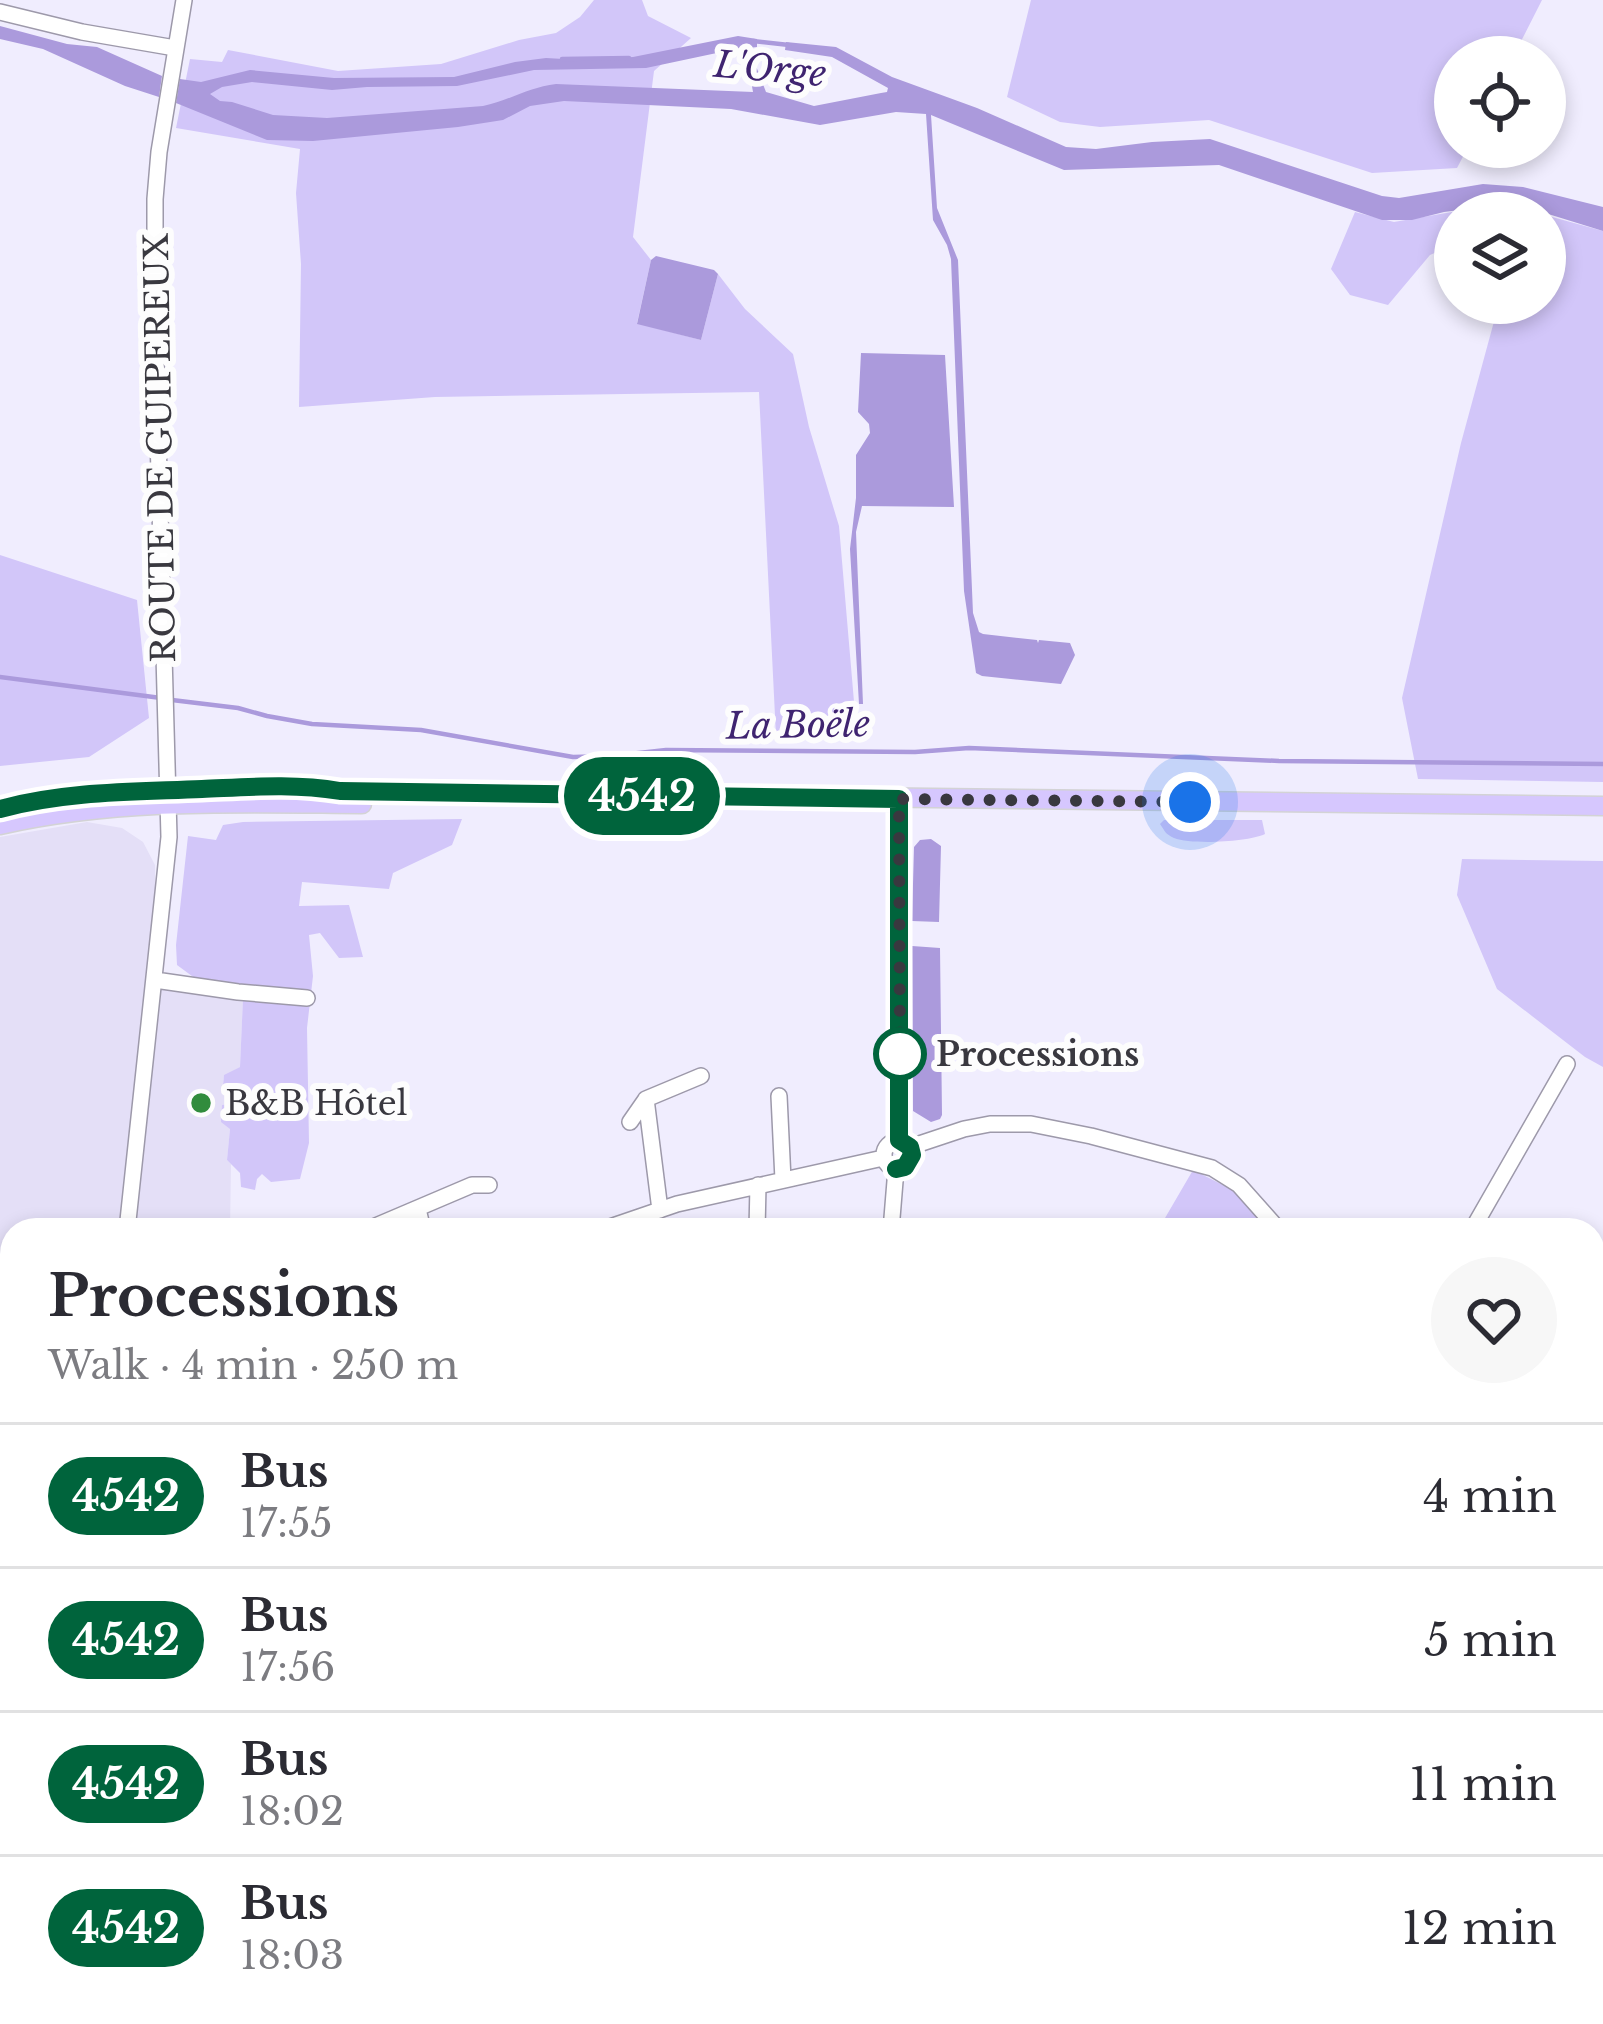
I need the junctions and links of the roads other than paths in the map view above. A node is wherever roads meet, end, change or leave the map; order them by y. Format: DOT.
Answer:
graph roads {
  1 [pos="184,0"];
  2 [pos="0,11"];
  3 [pos="175,48"];
  4 [pos="170,795"];
  5 [pos="899,804"];
  6 [pos="1603,806"];
  7 [pos="0,809"];
  8 [pos="1603,818"];
  9 [pos="0,826"];
  10 [pos="155,980"];
  11 [pos="308,998"];
  12 [pos="1567,1064"];
  13 [pos="701,1076"];
  14 [pos="779,1096"];
  15 [pos="646,1100"];
  16 [pos="630,1122"];
  17 [pos="905,1144"];
  18 [pos="890,1163"];
  19 [pos="783,1180"];
  20 [pos="489,1185"];
  21 [pos="758,1186"];
  22 [pos="418,1209"];
  23 [pos="660,1210"];
  24 [pos="128,1218"];
  25 [pos="396,1218"];
  26 [pos="420,1218"];
  27 [pos="636,1218"];
  28 [pos="758,1218"];
  29 [pos="891,1218"];
  30 [pos="1268,1218"];
  31 [pos="1479,1218"];
  1 -- 3 [label="street, ROUTE DE GUIPEREUX"];
  2 -- 3 [label="street"];
  3 -- 4 [label="street, ROUTE DE GUIPEREUX"];
  4 -- 5 [label="main road"];
  4 -- 7 [label="main road"];
  4 -- 9 [label="main road"];
  4 -- 10 [label="street, ROUTE DE GUIPEREUX"];
  5 -- 6 [label="main road"];
  5 -- 8 [label="main road"];
  5 -- 17 [label="street"];
  10 -- 11 [label="street"];
  10 -- 24 [label="street, ROUTE DE GUIPEREUX"];
  12 -- 31 [label="street"];
  13 -- 15 [label="street"];
  14 -- 19 [label="street"];
  15 -- 16 [label="street"];
  15 -- 23 [label="street"];
  17 -- 18 [label="street"];
  17 -- 18 [label="street"];
  17 -- 30 [label="street"];
  18 -- 19 [label="street"];
  18 -- 29 [label="street"];
  19 -- 21 [label="street"];
  20 -- 22 [label="street"];
  21 -- 23 [label="street"];
  21 -- 28 [label="street"];
  22 -- 25 [label="street"];
  22 -- 26 [label="street"];
  23 -- 27 [label="street"];
}
